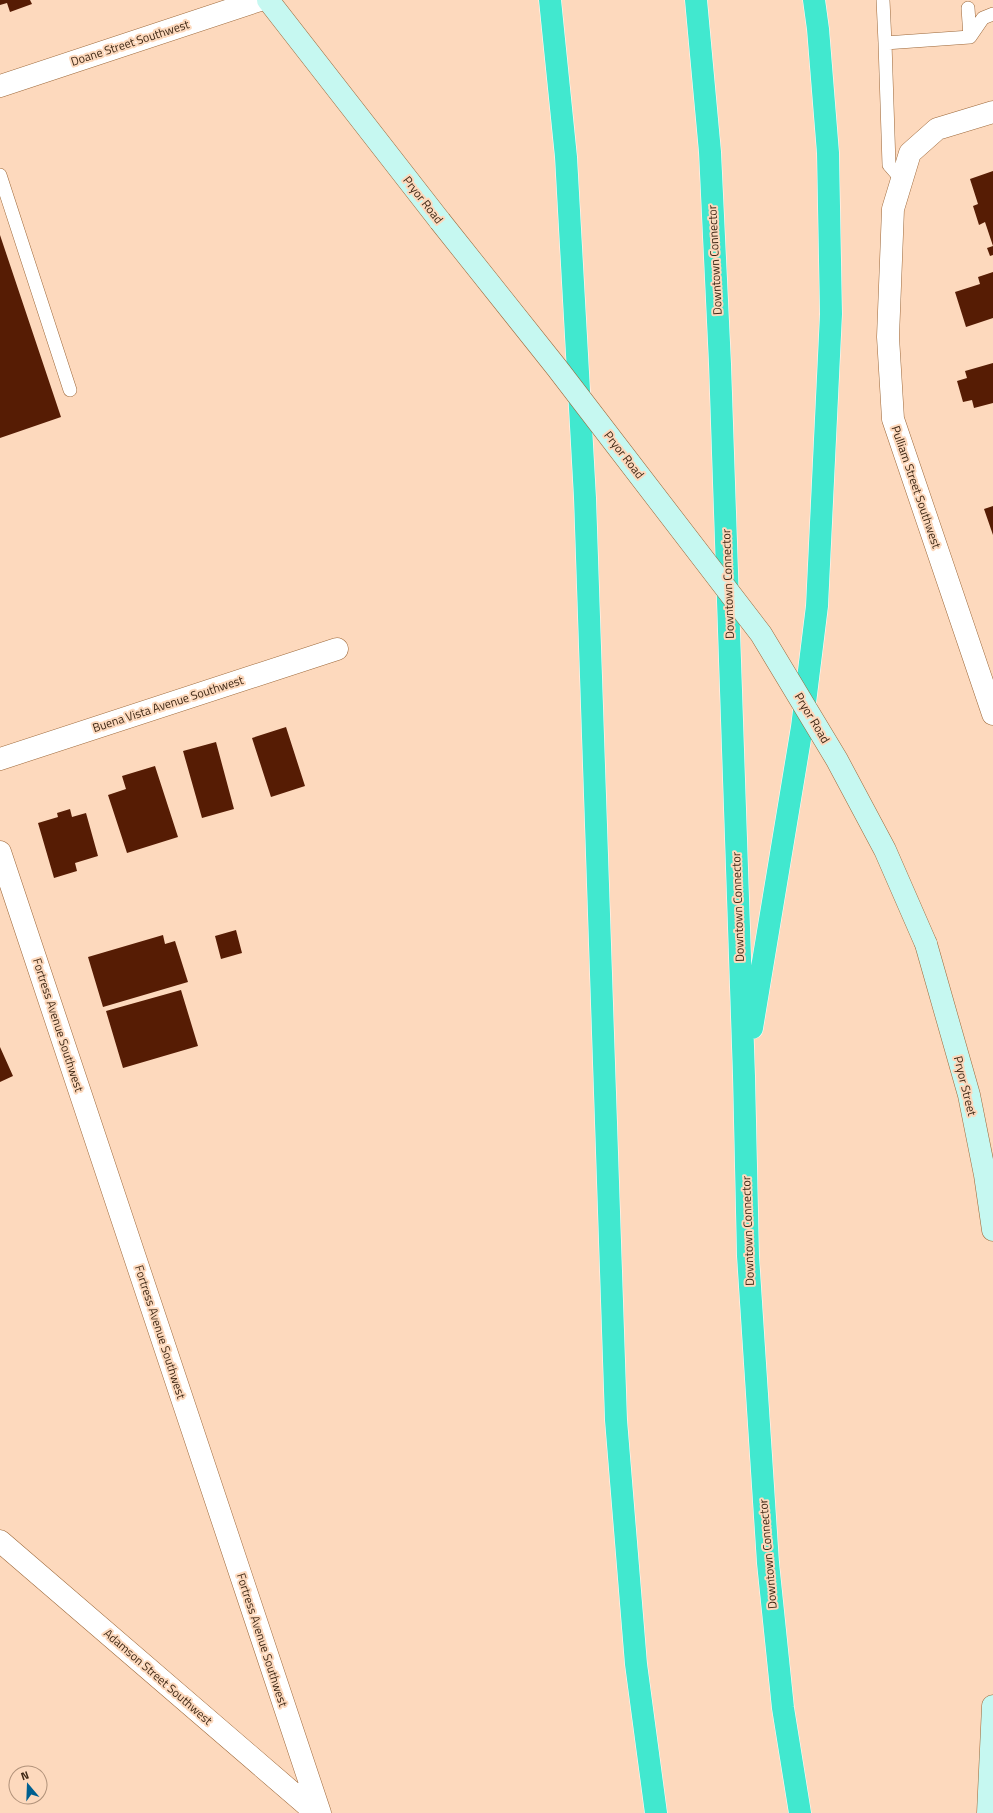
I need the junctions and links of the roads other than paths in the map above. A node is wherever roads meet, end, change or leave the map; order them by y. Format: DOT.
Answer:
graph roads {
  1 [pos="260,0"];
  2 [pos="268,0"];
  3 [pos="550,0"];
  4 [pos="696,0"];
  5 [pos="814,0"];
  6 [pos="883,0"];
  7 [pos="968,8"];
  8 [pos="993,14"];
  9 [pos="970,37"];
  10 [pos="885,43"];
  11 [pos="0,86"];
  12 [pos="993,112"];
  13 [pos="0,175"];
  14 [pos="902,180"];
  15 [pos="70,390"];
  16 [pos="337,649"];
  17 [pos="993,714"];
  18 [pos="0,759"];
  19 [pos="0,852"];
  20 [pos="926,944"];
  21 [pos="744,1076"];
  22 [pos="993,1230"];
  23 [pos="0,1541"];
  24 [pos="993,1706"];
  25 [pos="316,1813"];
  26 [pos="320,1813"];
  27 [pos="656,1813"];
  28 [pos="800,1813"];
  29 [pos="988,1813"];
  1 -- 11 [label="street, Doane Street Southwest"];
  2 -- 20 [label="main road, Pryor Road, bridge"];
  3 -- 27 [label="highway"];
  4 -- 21 [label="highway, Downtown Connector"];
  5 -- 21 [label="highway"];
  6 -- 10 [label="lane"];
  7 -- 9 [label="lane"];
  8 -- 9 [label="lane"];
  9 -- 10 [label="lane"];
  10 -- 14 [label="lane"];
  12 -- 14 [label="street, Pulliam Street Southwest"];
  13 -- 15 [label="lane"];
  14 -- 17 [label="street, Pulliam Street Southwest"];
  16 -- 18 [label="street, Buena Vista Avenue Southwest"];
  19 -- 26 [label="street, Fortress Avenue Southwest"];
  20 -- 22 [label="main road, Pryor Street"];
  21 -- 28 [label="highway, Downtown Connector"];
  23 -- 25 [label="street, Adamson Street Southwest"];
  24 -- 29 [label="main road"];
}
